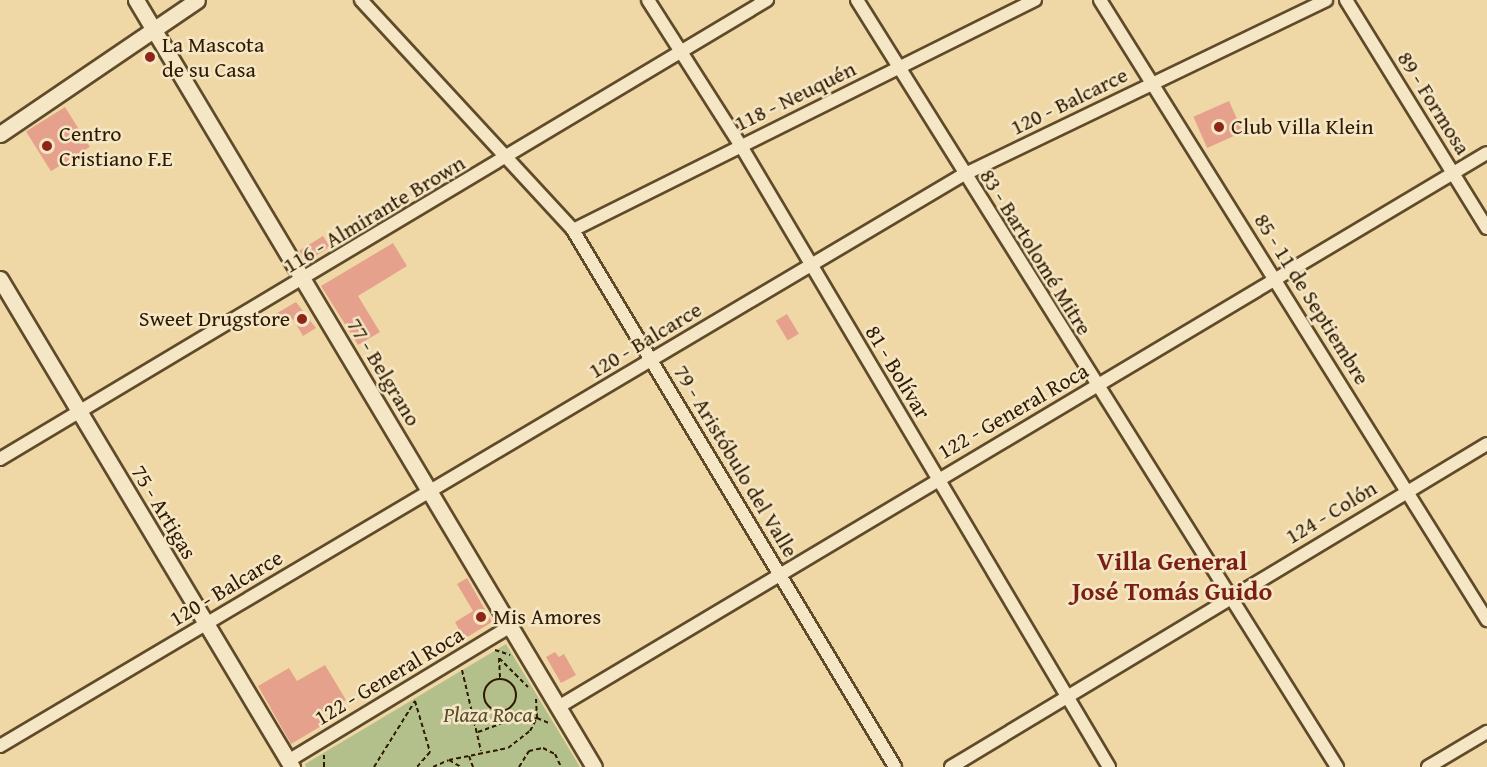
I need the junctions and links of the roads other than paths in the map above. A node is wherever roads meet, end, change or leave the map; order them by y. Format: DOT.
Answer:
graph roads {
  1 [pos="136,0"];
  2 [pos="197,0"];
  3 [pos="361,0"];
  4 [pos="648,0"];
  5 [pos="767,0"];
  6 [pos="856,0"];
  7 [pos="1035,0"];
  8 [pos="1100,0"];
  9 [pos="1326,0"];
  10 [pos="1346,0"];
  11 [pos="153,29"];
  12 [pos="682,53"];
  13 [pos="898,68"];
  14 [pos="1154,84"];
  15 [pos="0,134"];
  16 [pos="741,146"];
  17 [pos="1487,153"];
  18 [pos="509,157"];
  19 [pos="1452,173"];
  20 [pos="963,175"];
  21 [pos="1487,228"];
  22 [pos="573,230"];
  23 [pos="810,266"];
  24 [pos="0,279"];
  25 [pos="304,280"];
  26 [pos="1276,280"];
  27 [pos="651,361"];
  28 [pos="1096,386"];
  29 [pos="79,413"];
  30 [pos="1487,444"];
  31 [pos="0,459"];
  32 [pos="937,480"];
  33 [pos="429,491"];
  34 [pos="1407,491"];
  35 [pos="781,575"];
  36 [pos="1229,598"];
  37 [pos="1487,620"];
  38 [pos="205,625"];
  39 [pos="511,626"];
  40 [pos="1067,694"];
  41 [pos="560,706"];
  42 [pos="1487,732"];
  43 [pos="0,746"];
  44 [pos="290,764"];
  45 [pos="594,767"];
  46 [pos="895,767"];
  47 [pos="951,767"];
  48 [pos="1109,767"];
  49 [pos="1337,767"];
  50 [pos="1428,767"];
  1 -- 11 [label="street, 77 - Belgrano"];
  2 -- 11 [label="street"];
  3 -- 18 [label="street, 79 - Aristóbulo del Valle"];
  4 -- 12 [label="street, 81 - Bolívar"];
  5 -- 12 [label="street, 116 - Almirante Brown"];
  6 -- 13 [label="street, 83 - Bartolomé Mitre"];
  7 -- 13 [label="street, 118 - Neuquén"];
  8 -- 14 [label="street, 85 - 11 de Septiembre"];
  9 -- 14 [label="street, 120 - Balcarce"];
  10 -- 19 [label="street, 89 - Formosa"];
  11 -- 15 [label="street"];
  11 -- 25 [label="street, 77 - Belgrano"];
  12 -- 16 [label="street, 81 - Bolívar"];
  12 -- 18 [label="street, 116 - Almirante Brown"];
  13 -- 16 [label="street, 118 - Neuquén"];
  13 -- 20 [label="street, 83 - Bartolomé Mitre"];
  14 -- 20 [label="street, 120 - Balcarce"];
  14 -- 26 [label="street, 85 - 11 de Septiembre"];
  16 -- 22 [label="street, 118 - Neuquén"];
  16 -- 23 [label="street, 81 - Bolívar"];
  17 -- 19 [label="street, 122 - General Roca"];
  18 -- 22 [label="street, 79 - Aristóbulo del Valle"];
  18 -- 25 [label="street, 116 - Almirante Brown"];
  19 -- 21 [label="street, 89 - Formosa"];
  19 -- 26 [label="street, 122 - General Roca"];
  20 -- 23 [label="street, 120 - Balcarce"];
  20 -- 28 [label="street, 83 - Bartolomé Mitre"];
  22 -- 27 [label="street, 79 - Aristóbulo del Valle"];
  23 -- 27 [label="street, 120 - Balcarce"];
  23 -- 32 [label="street, 81 - Bolívar"];
  24 -- 29 [label="street, 75 - Artigas"];
  25 -- 29 [label="street, 116 - Almirante Brown"];
  25 -- 33 [label="street, 77 - Belgrano"];
  26 -- 28 [label="street, 122 - General Roca"];
  26 -- 34 [label="street, 85 - 11 de Septiembre"];
  27 -- 33 [label="street, 120 - Balcarce"];
  27 -- 35 [label="street, 79 - Aristóbulo del Valle"];
  28 -- 32 [label="street, 122 - General Roca"];
  28 -- 36 [label="street, 83 - Bartolomé Mitre"];
  29 -- 31 [label="street, 116 - Almirante Brown"];
  29 -- 38 [label="street, 75 - Artigas"];
  30 -- 34 [label="street, 124 - Colón"];
  32 -- 35 [label="street, 122 - General Roca"];
  32 -- 40 [label="street, 81 - Bolívar"];
  33 -- 38 [label="street, 120 - Balcarce"];
  33 -- 39 [label="street, 77 - Belgrano"];
  34 -- 36 [label="street, 124 - Colón"];
  34 -- 37 [label="street, 85 - 11 de Septiembre"];
  35 -- 41 [label="street, 122 - General Roca"];
  35 -- 46 [label="street, 79 - Aristóbulo del Valle"];
  36 -- 40 [label="street, 124 - Colón"];
  36 -- 49 [label="street, 83 - Bartolomé Mitre"];
  38 -- 43 [label="street, 120 - Balcarce"];
  38 -- 44 [label="street, 75 - Artigas"];
  39 -- 41 [label="street, 77 - Belgrano"];
  39 -- 44 [label="street, 122 - General Roca"];
  40 -- 47 [label="street, 124 - Colón"];
  40 -- 48 [label="street, 81 - Bolívar"];
  41 -- 45 [label="street, 77 - Belgrano"];
  42 -- 50 [label="street"];
}
